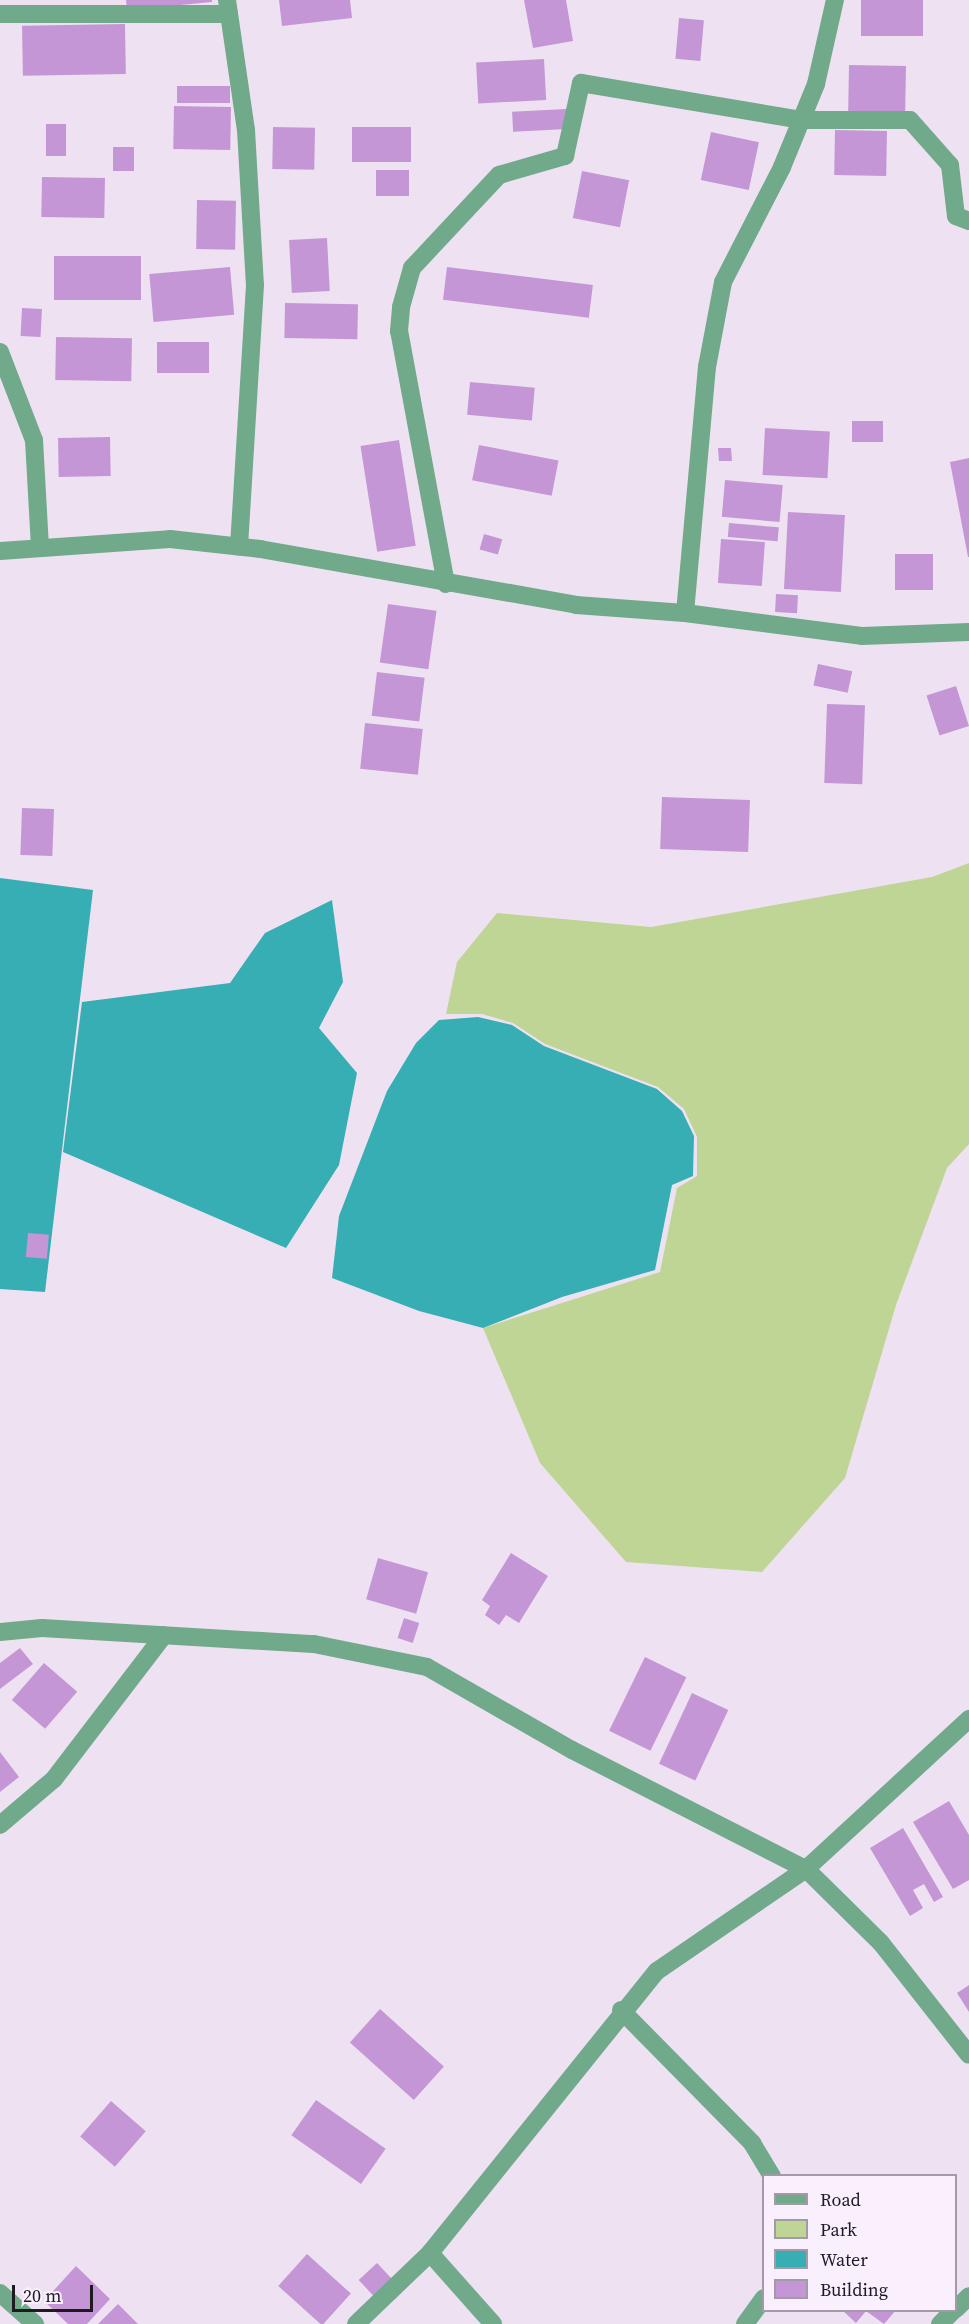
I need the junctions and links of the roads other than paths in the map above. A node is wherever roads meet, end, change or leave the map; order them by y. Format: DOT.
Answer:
graph roads {
  1 [pos="835,0"];
  2 [pos="228,7"];
  3 [pos="0,14"];
  4 [pos="801,120"];
  5 [pos="969,221"];
  6 [pos="0,352"];
  7 [pos="240,547"];
  8 [pos="40,548"];
  9 [pos="0,551"];
  10 [pos="446,584"];
  11 [pos="685,613"];
  12 [pos="969,632"];
  13 [pos="0,1632"];
  14 [pos="164,1635"];
  15 [pos="969,1719"];
  16 [pos="0,1826"];
  17 [pos="806,1869"];
  18 [pos="621,2010"];
  19 [pos="969,2055"];
  20 [pos="771,2174"];
  21 [pos="430,2253"];
  22 [pos="0,2293"];
  23 [pos="969,2296"];
  24 [pos="762,2301"];
  25 [pos="957,2308"];
  26 [pos="953,2312"];
  27 [pos="35,2324"];
  28 [pos="356,2324"];
  29 [pos="493,2324"];
  30 [pos="745,2324"];
  31 [pos="940,2324"];
  1 -- 4 [label="street"];
  2 -- 3 [label="street"];
  2 -- 7 [label="street"];
  4 -- 5 [label="street"];
  4 -- 10 [label="street"];
  4 -- 11 [label="street"];
  6 -- 8 [label="street"];
  7 -- 8 [label="street"];
  7 -- 10 [label="street"];
  8 -- 9 [label="street"];
  10 -- 11 [label="street"];
  11 -- 12 [label="street"];
  13 -- 14 [label="street"];
  14 -- 16 [label="street"];
  14 -- 17 [label="street"];
  15 -- 17 [label="street"];
  17 -- 18 [label="street"];
  17 -- 19 [label="street"];
  18 -- 20 [label="street"];
  18 -- 21 [label="street"];
  21 -- 28 [label="street"];
  21 -- 29 [label="street"];
  22 -- 27 [label="street"];
  23 -- 25 [label="street"];
  24 -- 30 [label="street"];
  26 -- 31 [label="street"];
}
